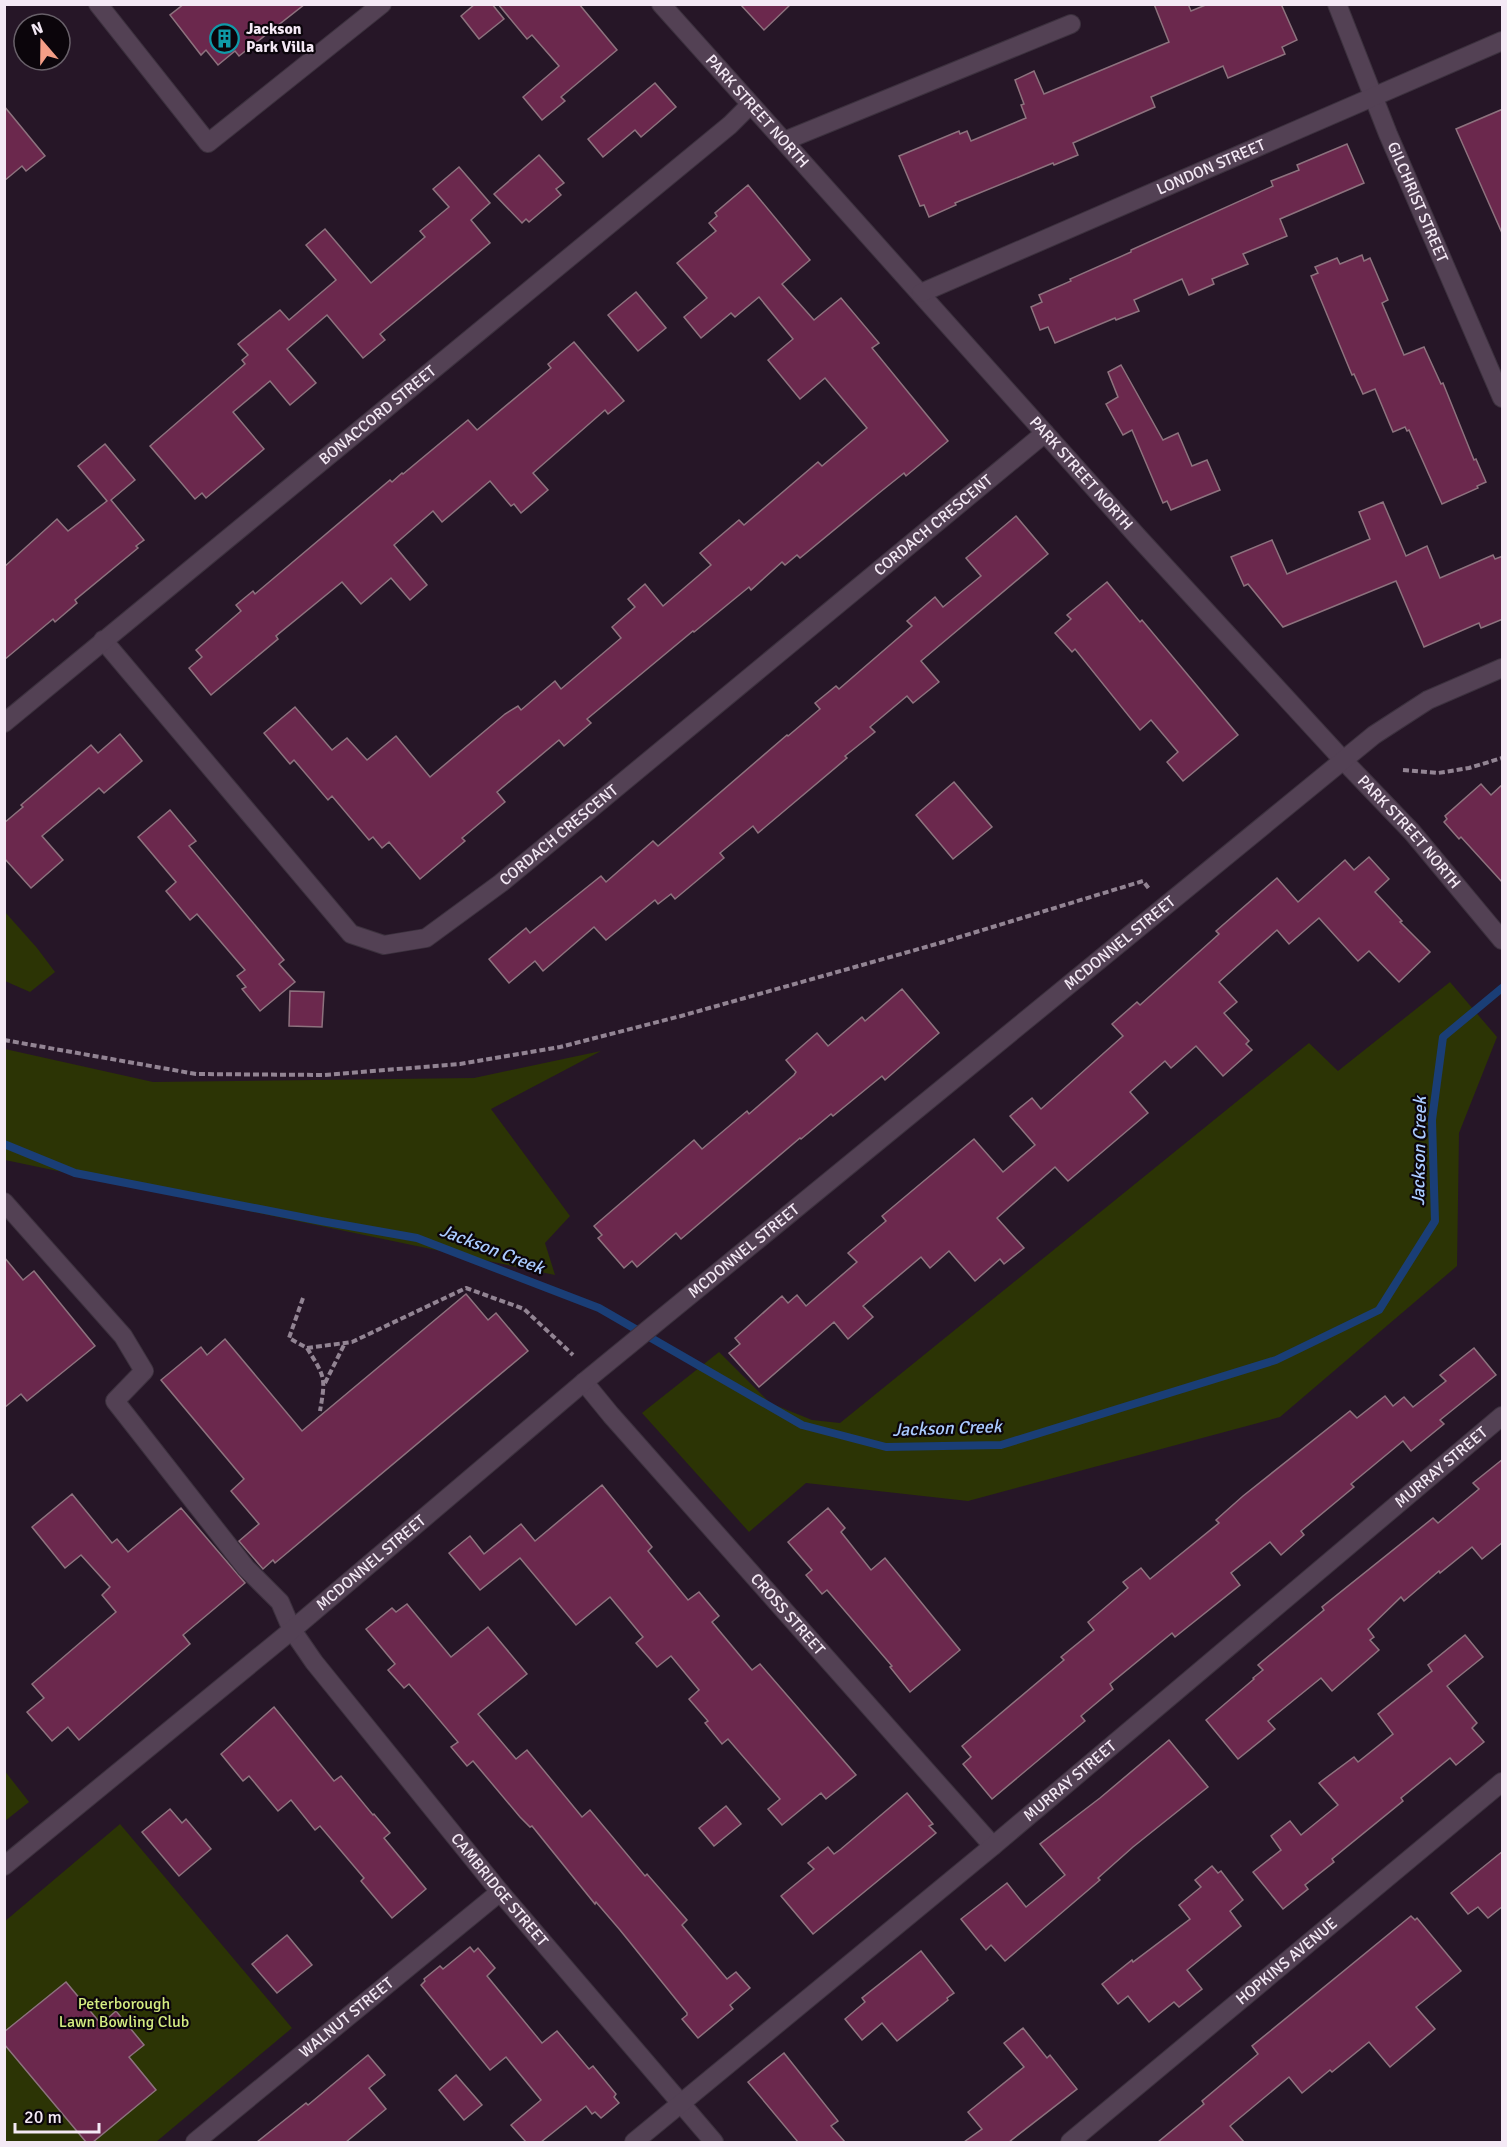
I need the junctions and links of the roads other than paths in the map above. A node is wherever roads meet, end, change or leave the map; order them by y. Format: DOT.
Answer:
graph roads {
  1 [pos="98,4"];
  2 [pos="382,4"];
  3 [pos="661,4"];
  4 [pos="1337,4"];
  5 [pos="1071,24"];
  6 [pos="1503,41"];
  7 [pos="1372,96"];
  8 [pos="750,105"];
  9 [pos="784,141"];
  10 [pos="921,293"];
  11 [pos="1503,398"];
  12 [pos="1045,433"];
  13 [pos="103,640"];
  14 [pos="1503,668"];
  15 [pos="4,723"];
  16 [pos="1343,760"];
  17 [pos="1503,940"];
  18 [pos="4,1202"];
  19 [pos="585,1382"];
  20 [pos="1503,1416"];
  21 [pos="292,1630"];
  22 [pos="1503,1782"];
  23 [pos="993,1846"];
  24 [pos="4,1866"];
  25 [pos="500,1892"];
  26 [pos="681,2104"];
  27 [pos="195,2142"];
  28 [pos="634,2142"];
  29 [pos="714,2142"];
  30 [pos="1070,2142"];
  1 -- 2 [label="street"];
  3 -- 8 [label="street, PARK STREET NORTH"];
  4 -- 7 [label="street, GILCHRIST STREET"];
  5 -- 9 [label="street"];
  6 -- 7 [label="street, LONDON STREET"];
  7 -- 10 [label="street, LONDON STREET"];
  7 -- 11 [label="street, GILCHRIST STREET"];
  8 -- 9 [label="street, PARK STREET NORTH"];
  8 -- 13 [label="street, BONACCORD STREET"];
  9 -- 10 [label="street, PARK STREET NORTH"];
  10 -- 12 [label="street, PARK STREET NORTH"];
  12 -- 13 [label="street, CORDACH CRESCENT"];
  12 -- 16 [label="street, PARK STREET NORTH"];
  13 -- 15 [label="street, BONACCORD STREET"];
  14 -- 16 [label="street, MCDONNEL STREET"];
  16 -- 17 [label="street, PARK STREET NORTH"];
  16 -- 19 [label="street, MCDONNEL STREET"];
  18 -- 21 [label="street, CAMBRIDGE STREET"];
  19 -- 21 [label="street, MCDONNEL STREET"];
  19 -- 23 [label="street, CROSS STREET"];
  20 -- 23 [label="street, MURRAY STREET"];
  21 -- 24 [label="street, MCDONNEL STREET"];
  21 -- 25 [label="street, CAMBRIDGE STREET"];
  22 -- 30 [label="street, HOPKINS AVENUE"];
  23 -- 26 [label="street, MURRAY STREET"];
  25 -- 26 [label="street, CAMBRIDGE STREET"];
  25 -- 27 [label="street, WALNUT STREET"];
  26 -- 28 [label="street, MURRAY STREET"];
  26 -- 29 [label="street, CAMBRIDGE STREET"];
}
